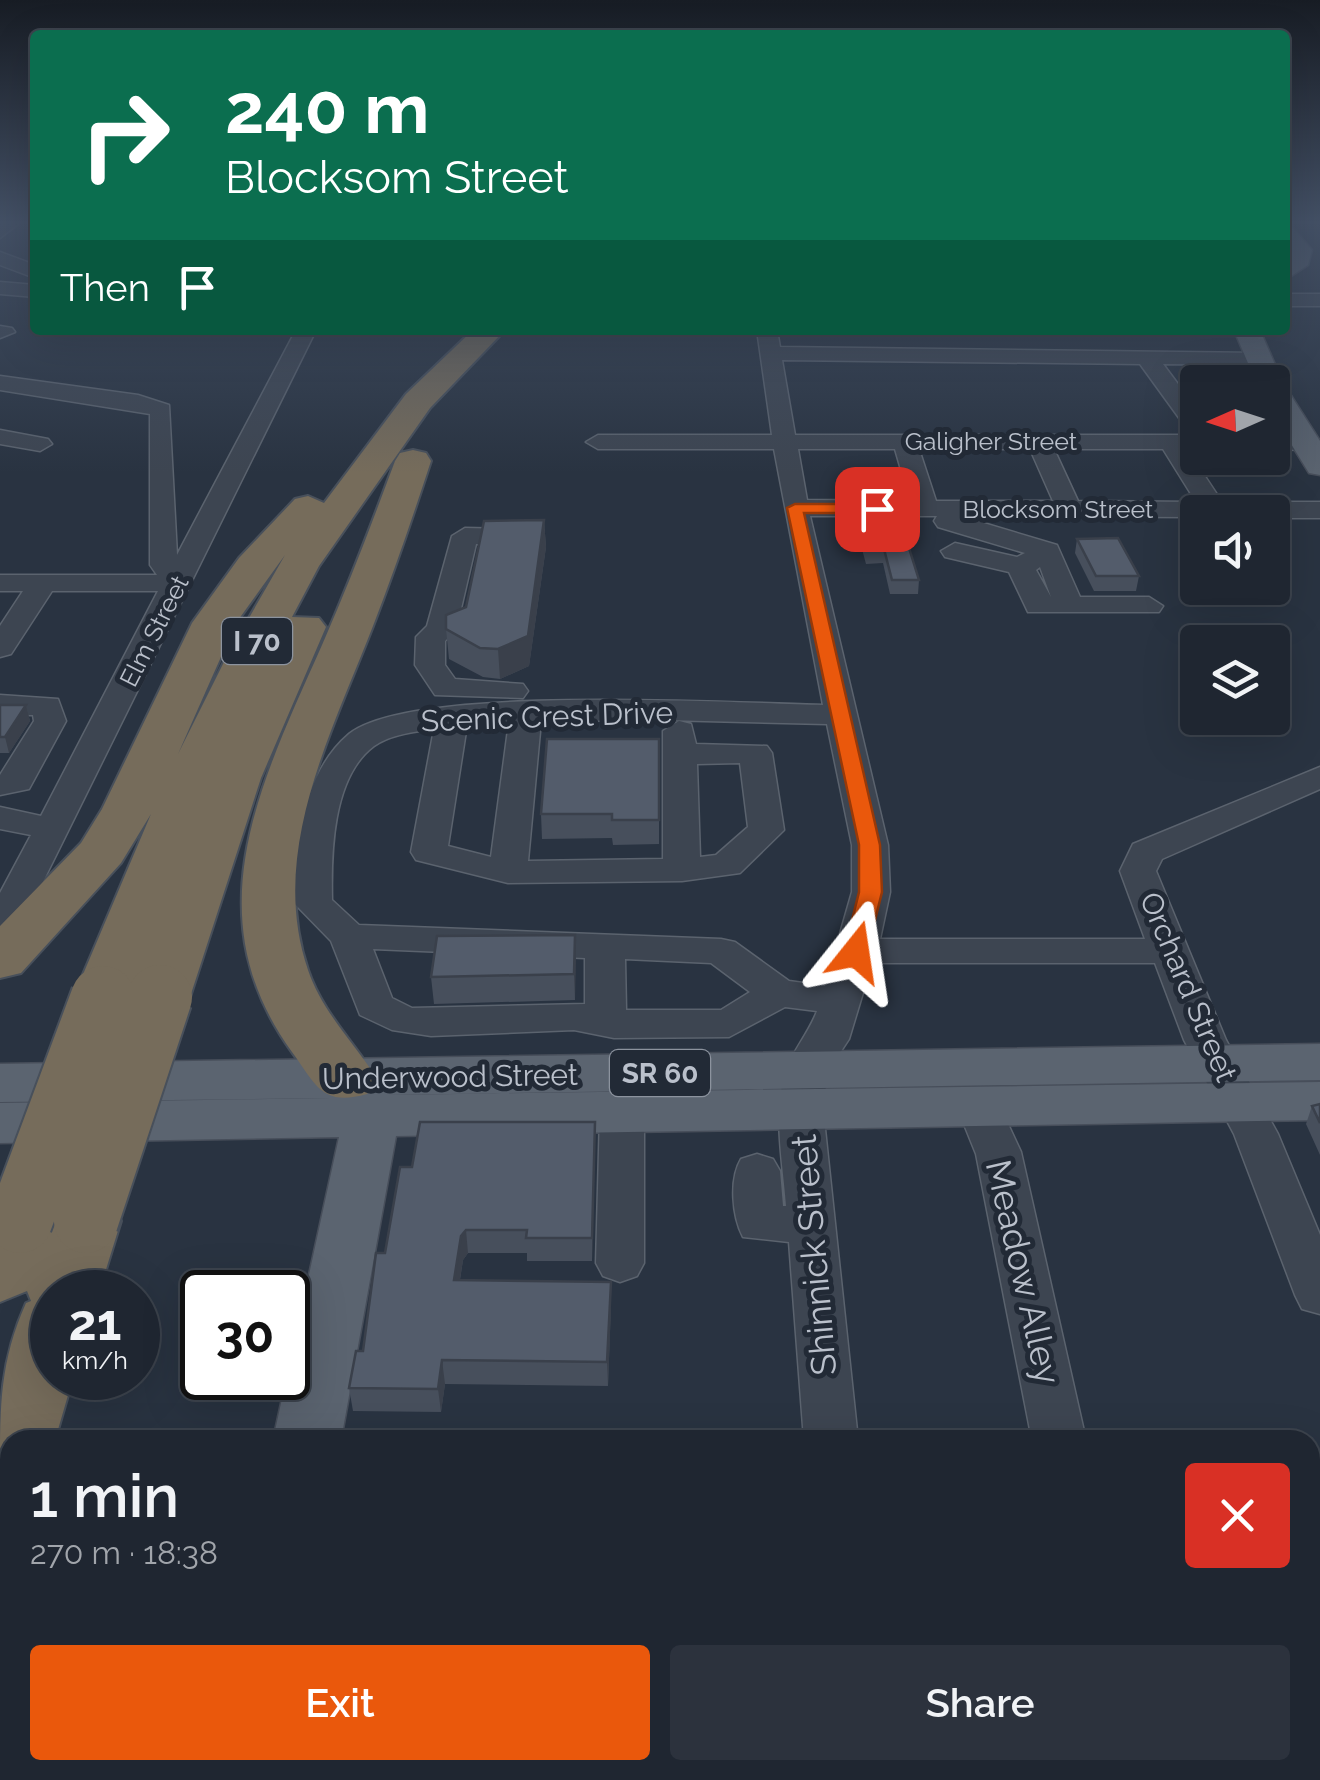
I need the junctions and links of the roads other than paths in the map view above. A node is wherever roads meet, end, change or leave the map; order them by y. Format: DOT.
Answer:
graph roads {
  1 [pos="303,335"];
  2 [pos="485,335"];
  3 [pos="518,335"];
  4 [pos="1248,335"];
  5 [pos="769,341"];
  6 [pos="1146,358"];
  7 [pos="1181,365"];
  8 [pos="1263,365"];
  9 [pos="1,384"];
  10 [pos="418,401"];
  11 [pos="1180,404"];
  12 [pos="1290,409"];
  13 [pos="0,438"];
  14 [pos="785,441"];
  15 [pos="904,441"];
  16 [pos="1038,441"];
  17 [pos="598,442"];
  18 [pos="1170,442"];
  19 [pos="1180,442"];
  20 [pos="1290,442"];
  21 [pos="1315,443"];
  22 [pos="40,444"];
  23 [pos="412,461"];
  24 [pos="1205,495"];
  25 [pos="795,508"];
  26 [pos="916,509"];
  27 [pos="1069,509"];
  28 [pos="1290,510"];
  29 [pos="1320,510"];
  30 [pos="1180,511"];
  31 [pos="510,537"];
  32 [pos="1047,551"];
  33 [pos="954,552"];
  34 [pos="1021,567"];
  35 [pos="0,582"];
  36 [pos="43,583"];
  37 [pos="178,583"];
  38 [pos="1069,606"];
  39 [pos="1149,606"];
  40 [pos="0,648"];
  41 [pos="564,692"];
  42 [pos="0,705"];
  43 [pos="840,715"];
  44 [pos="452,716"];
  45 [pos="524,727"];
  46 [pos="679,735"];
  47 [pos="1320,776"];
  48 [pos="0,784"];
  49 [pos="0,818"];
  50 [pos="53,829"];
  51 [pos="682,870"];
  52 [pos="508,872"];
  53 [pos="0,930"];
  54 [pos="349,936"];
  55 [pos="1170,950"];
  56 [pos="605,951"];
  57 [pos="856,952"];
  58 [pos="0,960"];
  59 [pos="778,993"];
  60 [pos="132,998"];
  61 [pos="837,1000"];
  62 [pos="548,1018"];
  63 [pos="605,1019"];
  64 [pos="1320,1062"];
  65 [pos="1227,1082"];
  66 [pos="0,1083"];
  67 [pos="804,1090"];
  68 [pos="359,1098"];
  69 [pos="1320,1102"];
  70 [pos="979,1106"];
  71 [pos="622,1112"];
  72 [pos="0,1123"];
  73 [pos="756,1171"];
  74 [pos="812,1224"];
  75 [pos="35,1239"];
  76 [pos="620,1264"];
  77 [pos="51,1270"];
  78 [pos="1320,1296"];
  79 [pos="30,1391"];
  80 [pos="17,1430"];
  81 [pos="309,1430"];
  82 [pos="830,1430"];
  83 [pos="1058,1430"];
  1 -- 37 [label="street, Elm Street"];
  2 -- 10 [label="highway, I 70"];
  3 -- 23 [label="highway, I 70"];
  4 -- 8 [label="main road"];
  5 -- 6 [label="street"];
  5 -- 14 [label="street"];
  6 -- 7 [label="street"];
  6 -- 11 [label="street"];
  9 -- 37 [label="street"];
  10 -- 58 [label="highway"];
  10 -- 60 [label="highway, I 70"];
  12 -- 21 [label="main road"];
  13 -- 22 [label="street"];
  14 -- 15 [label="street, Galigher Street"];
  14 -- 17 [label="street, Galigher Street"];
  14 -- 25 [label="street"];
  15 -- 16 [label="street, Galigher Street"];
  15 -- 26 [label="street"];
  16 -- 18 [label="street, Galigher Street"];
  16 -- 27 [label="street"];
  18 -- 19 [label="street, Galigher Street"];
  18 -- 24 [label="street"];
  20 -- 21 [label="street"];
  23 -- 60 [label="highway, I 70"];
  23 -- 68 [label="highway"];
  25 -- 26 [label="street, Blocksom Street"];
  25 -- 43 [label="street"];
  26 -- 27 [label="street, Blocksom Street"];
  26 -- 32 [label="street"];
  27 -- 30 [label="street, Blocksom Street"];
  28 -- 29 [label="street, Blocksom Street"];
  31 -- 41 [label="street"];
  32 -- 34 [label="street"];
  32 -- 38 [label="street"];
  33 -- 34 [label="street"];
  34 -- 38 [label="street"];
  35 -- 36 [label="street"];
  36 -- 37 [label="street"];
  36 -- 40 [label="street"];
  37 -- 50 [label="street, Elm Street"];
  38 -- 39 [label="street"];
  42 -- 48 [label="street"];
  43 -- 46 [label="street, Scenic Crest Drive"];
  43 -- 57 [label="street"];
  44 -- 45 [label="street, Scenic Crest Drive"];
  44 -- 52 [label="street"];
  44 -- 54 [label="street, Scenic Crest Drive"];
  45 -- 46 [label="street, Scenic Crest Drive"];
  45 -- 52 [label="street"];
  46 -- 51 [label="street"];
  46 -- 51 [label="street"];
  47 -- 55 [label="street, Orchard Street"];
  49 -- 50 [label="street"];
  50 -- 53 [label="street, Elm Street"];
  51 -- 52 [label="street"];
  54 -- 56 [label="street"];
  54 -- 62 [label="street"];
  55 -- 57 [label="street"];
  55 -- 65 [label="street, Orchard Street"];
  56 -- 59 [label="street"];
  56 -- 62 [label="street"];
  56 -- 63 [label="street"];
  57 -- 61 [label="street"];
  59 -- 61 [label="street"];
  59 -- 63 [label="street"];
  60 -- 75 [label="highway, I 70, bridge"];
  61 -- 67 [label="street"];
  62 -- 63 [label="street"];
  64 -- 65 [label="main road, Underwood Street / SR 60"];
  65 -- 67 [label="main road, Underwood Street / SR 60"];
  65 -- 69 [label="main road, Underwood Street / SR 60"];
  65 -- 70 [label="main road, Underwood Street / SR 60"];
  65 -- 78 [label="street, Orchard Street"];
  66 -- 68 [label="main road, Underwood Street / SR 60"];
  67 -- 68 [label="main road, Underwood Street / SR 60"];
  67 -- 70 [label="main road, Underwood Street / SR 60"];
  67 -- 71 [label="main road, Underwood Street / SR 60"];
  67 -- 74 [label="street, Shinnick Street"];
  68 -- 71 [label="main road, Underwood Street / SR 60"];
  68 -- 72 [label="main road, Underwood Street / SR 60"];
  68 -- 81 [label="main road"];
  70 -- 83 [label="street, Meadow Alley"];
  71 -- 76 [label="street"];
  73 -- 74 [label="street"];
  74 -- 82 [label="street, Shinnick Street"];
  75 -- 77 [label="highway, I 70"];
  79 -- 80 [label="highway"];
}
